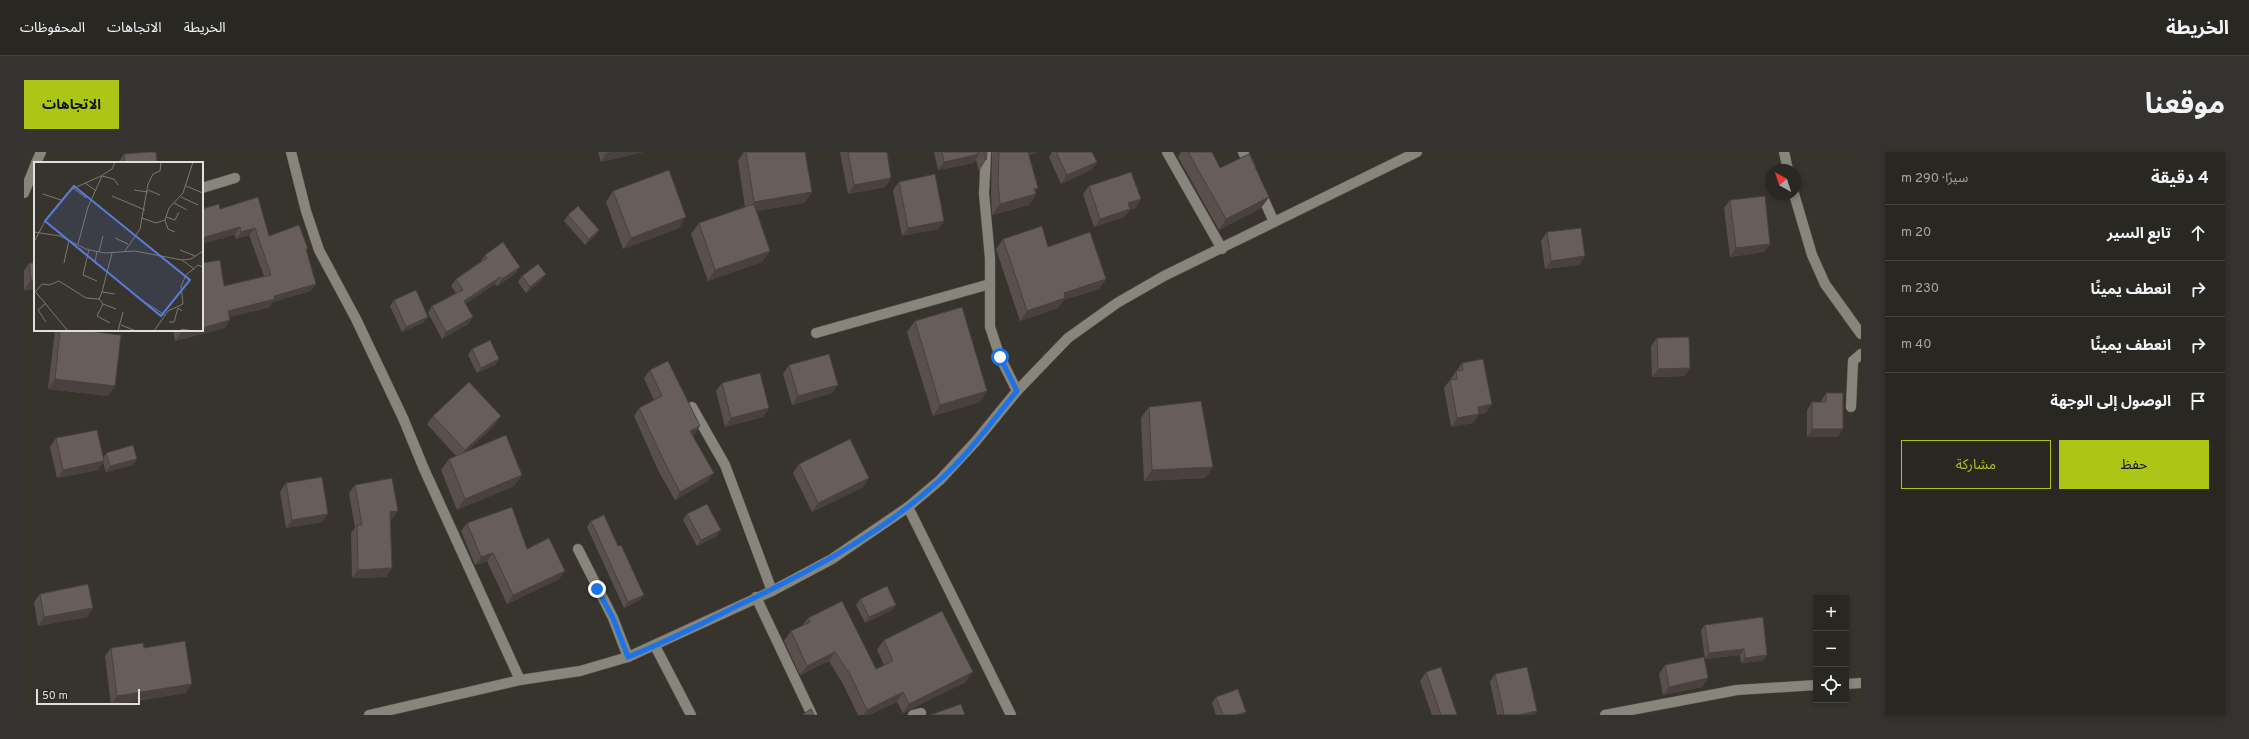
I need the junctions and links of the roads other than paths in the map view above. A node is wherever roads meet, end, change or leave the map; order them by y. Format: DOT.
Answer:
graph roads {
  1 [pos="41,152"];
  2 [pos="291,152"];
  3 [pos="986,152"];
  4 [pos="1167,152"];
  5 [pos="1243,152"];
  6 [pos="1417,152"];
  7 [pos="1784,152"];
  8 [pos="37,162"];
  9 [pos="1787,164"];
  10 [pos="34,170"];
  11 [pos="235,178"];
  12 [pos="203,188"];
  13 [pos="28,190"];
  14 [pos="1796,200"];
  15 [pos="1274,222"];
  16 [pos="1222,249"];
  17 [pos="990,284"];
  18 [pos="816,333"];
  19 [pos="1861,334"];
  20 [pos="1861,354"];
  21 [pos="1017,391"];
  22 [pos="692,406"];
  23 [pos="1851,407"];
  24 [pos="908,507"];
  25 [pos="578,549"];
  26 [pos="772,591"];
  27 [pos="756,598"];
  28 [pos="655,646"];
  29 [pos="628,657"];
  30 [pos="520,680"];
  31 [pos="1861,683"];
  32 [pos="1849,684"];
  33 [pos="1813,686"];
  34 [pos="396,712"];
  35 [pos="369,715"];
  36 [pos="691,715"];
  37 [pos="812,715"];
  38 [pos="1011,715"];
  39 [pos="1605,715"];
  1 -- 8 [label="street"];
  2 -- 30 [label="street"];
  3 -- 17 [label="street"];
  4 -- 16 [label="street"];
  5 -- 15 [label="street"];
  6 -- 15 [label="street"];
  7 -- 9 [label="street"];
  10 -- 13 [label="street"];
  11 -- 12 [label="street"];
  14 -- 19 [label="street"];
  15 -- 16 [label="street"];
  16 -- 21 [label="street"];
  17 -- 18 [label="street"];
  17 -- 21 [label="street"];
  20 -- 23 [label="street"];
  21 -- 24 [label="street"];
  22 -- 26 [label="street"];
  24 -- 26 [label="street"];
  24 -- 38 [label="street"];
  25 -- 29 [label="street"];
  26 -- 27 [label="street"];
  27 -- 28 [label="street"];
  27 -- 37 [label="street"];
  28 -- 29 [label="street"];
  28 -- 36 [label="street"];
  29 -- 30 [label="street"];
  30 -- 34 [label="street"];
  31 -- 32 [label="street"];
  33 -- 39 [label="street"];
  34 -- 35 [label="street"];
}
